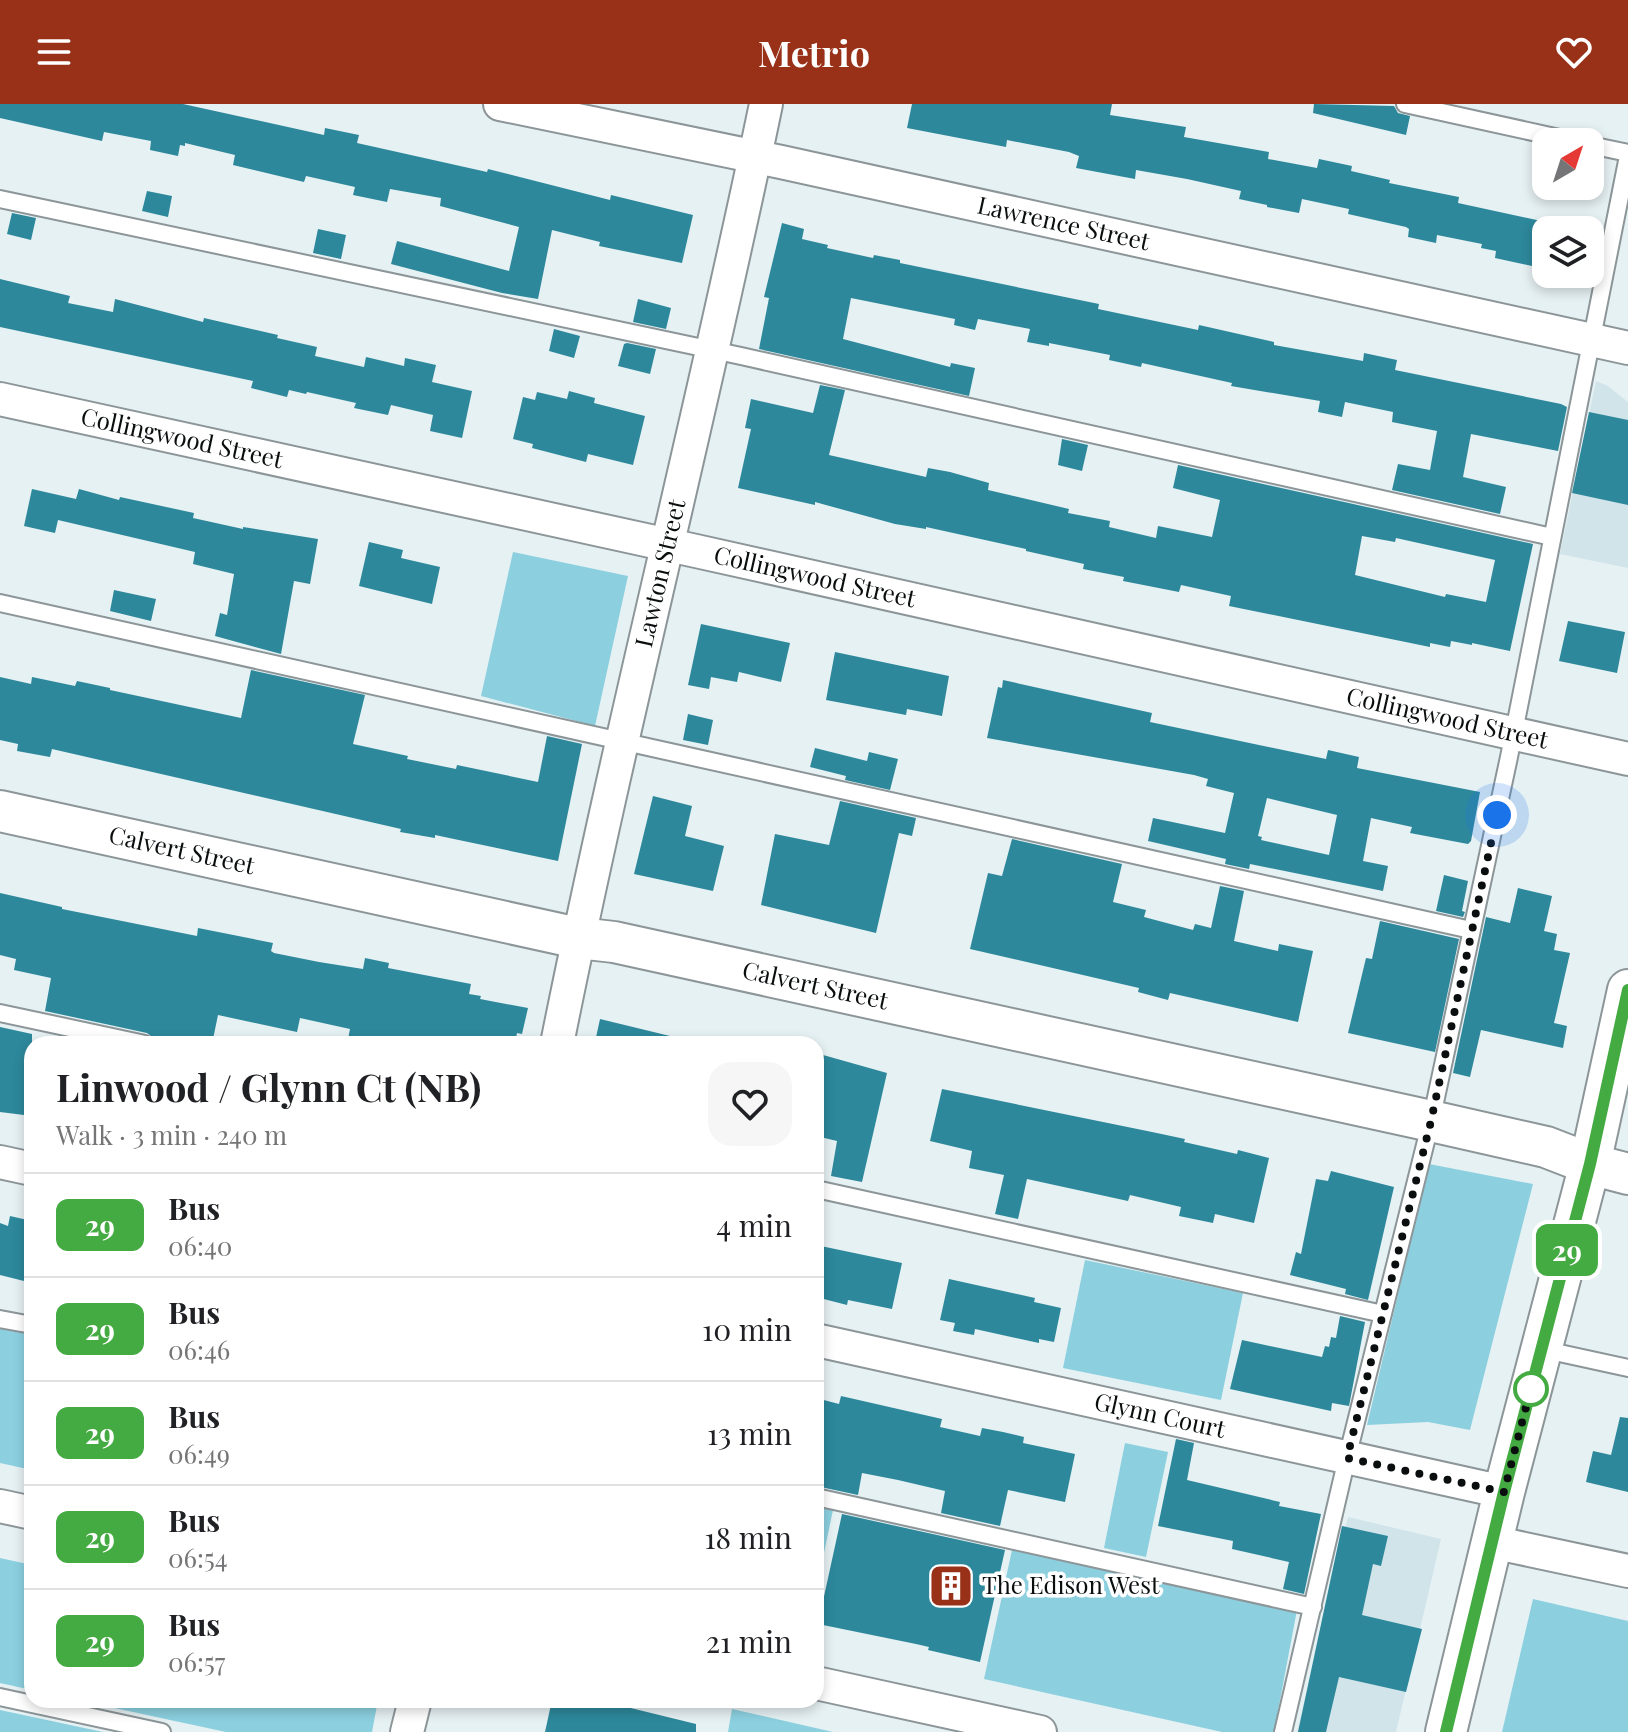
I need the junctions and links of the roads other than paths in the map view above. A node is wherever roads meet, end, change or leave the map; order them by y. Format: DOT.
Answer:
graph roads {
  1 [pos="500,104"];
  2 [pos="766,104"];
  3 [pos="1405,104"];
  4 [pos="1532,132"];
  5 [pos="1604,148"];
  6 [pos="1628,154"];
  7 [pos="755,157"];
  8 [pos="0,199"];
  9 [pos="1590,339"];
  10 [pos="1628,348"];
  11 [pos="712,350"];
  12 [pos="0,399"];
  13 [pos="1552,537"];
  14 [pos="669,546"];
  15 [pos="0,603"];
  16 [pos="1514,732"];
  17 [pos="622,740"];
  18 [pos="1628,759"];
  19 [pos="0,811"];
  20 [pos="1471,930"];
  21 [pos="578,938"];
  22 [pos="1628,990"];
  23 [pos="0,1013"];
  24 [pos="108,1036"];
  25 [pos="559,1036"];
  26 [pos="1431,1121"];
  27 [pos="0,1162"];
  28 [pos="1590,1164"];
  29 [pos="24,1167"];
  30 [pos="1628,1174"];
  31 [pos="824,1191"];
  32 [pos="1383,1314"];
  33 [pos="0,1319"];
  34 [pos="24,1324"];
  35 [pos="824,1342"];
  36 [pos="1541,1349"];
  37 [pos="1628,1368"];
  38 [pos="1347,1458"];
  39 [pos="1504,1492"];
  40 [pos="824,1499"];
  41 [pos="0,1506"];
  42 [pos="24,1511"];
  43 [pos="1492,1542"];
  44 [pos="1628,1571"];
  45 [pos="1313,1607"];
  46 [pos="824,1685"];
  47 [pos="0,1697"];
  48 [pos="24,1702"];
  49 [pos="51,1708"];
  50 [pos="413,1708"];
  51 [pos="162,1732"];
  52 [pos="407,1732"];
  53 [pos="1040,1732"];
  54 [pos="1283,1732"];
  55 [pos="1446,1732"];
  1 -- 7 [label="street, Lawrence Street"];
  2 -- 7 [label="street, Lawton Street"];
  3 -- 4 [label="lane"];
  5 -- 6 [label="lane"];
  6 -- 9 [label="lane"];
  7 -- 9 [label="street, Lawrence Street"];
  7 -- 11 [label="street, Lawton Street"];
  8 -- 11 [label="lane"];
  9 -- 10 [label="street, Lawrence Street"];
  9 -- 13 [label="lane"];
  11 -- 13 [label="lane"];
  11 -- 14 [label="street, Lawton Street"];
  12 -- 14 [label="street, Collingwood Street"];
  13 -- 16 [label="lane"];
  14 -- 16 [label="street, Collingwood Street"];
  14 -- 17 [label="street, Lawton Street"];
  15 -- 17 [label="lane"];
  16 -- 18 [label="street, Collingwood Street"];
  16 -- 20 [label="lane"];
  17 -- 20 [label="lane"];
  17 -- 21 [label="street, Lawton Street"];
  19 -- 21 [label="street, Calvert Street"];
  20 -- 26 [label="lane"];
  21 -- 25 [label="street, Lawton Street"];
  21 -- 26 [label="street, Calvert Street"];
  22 -- 28 [label="street"];
  23 -- 24 [label="lane"];
  26 -- 28 [label="street, Calvert Street"];
  26 -- 32 [label="lane"];
  27 -- 29 [label="street"];
  28 -- 30 [label="street, Calvert Street"];
  28 -- 36 [label="street"];
  31 -- 32 [label="lane"];
  32 -- 38 [label="lane"];
  33 -- 34 [label="lane"];
  35 -- 38 [label="street, Glynn Court"];
  36 -- 37 [label="lane"];
  36 -- 39 [label="street"];
  38 -- 39 [label="street, Glynn Court"];
  38 -- 45 [label="lane"];
  39 -- 43 [label="street"];
  40 -- 45 [label="lane"];
  41 -- 42 [label="street"];
  43 -- 44 [label="street"];
  43 -- 55 [label="street"];
  45 -- 54 [label="lane"];
  46 -- 53 [label="street"];
  47 -- 48 [label="lane"];
  49 -- 51 [label="lane"];
  50 -- 52 [label="street"];
}
